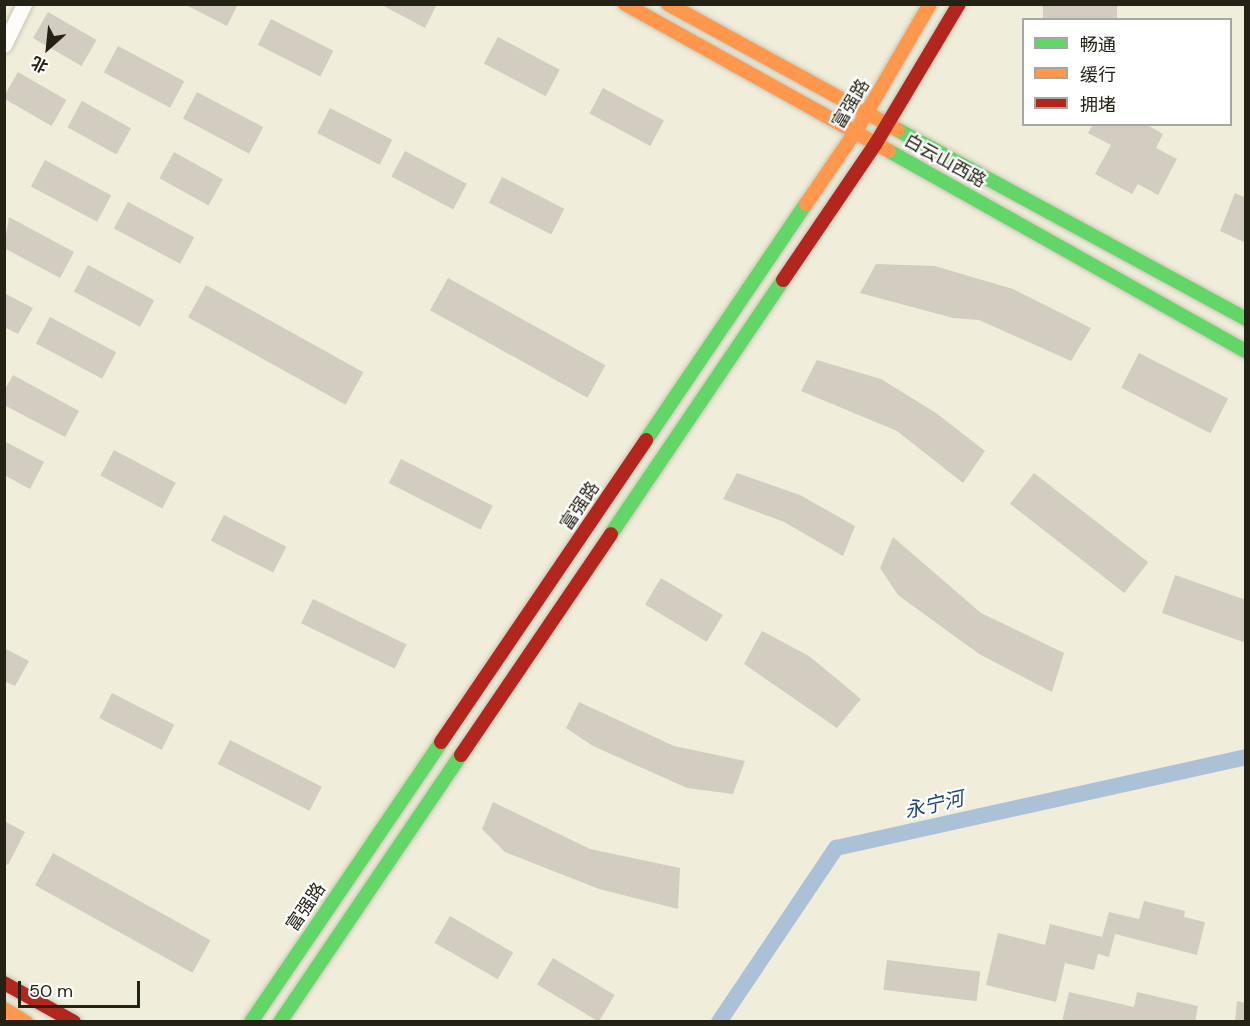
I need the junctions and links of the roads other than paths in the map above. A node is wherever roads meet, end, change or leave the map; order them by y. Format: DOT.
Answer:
graph roads {
  1 [pos="24,4"];
  2 [pos="625,4"];
  3 [pos="668,4"];
  4 [pos="930,4"];
  5 [pos="959,4"];
  6 [pos="4,45"];
  7 [pos="868,113"];
  8 [pos="886,123"];
  9 [pos="856,132"];
  10 [pos="876,143"];
  11 [pos="1245,319"];
  12 [pos="1245,351"];
  13 [pos="4,983"];
  14 [pos="4,1009"];
  15 [pos="26,1022"];
  16 [pos="74,1022"];
  17 [pos="251,1022"];
  18 [pos="280,1022"];
  1 -- 6 [label="street"];
  2 -- 9 [label="main road, 白云山西路"];
  3 -- 7 [label="main road, 白云山西路"];
  4 -- 7 [label="main road, 富强路"];
  5 -- 8 [label="main road"];
  7 -- 8 [label="main road, 白云山西路"];
  7 -- 9 [label="main road, 富强路"];
  8 -- 10 [label="main road"];
  8 -- 11 [label="main road, 白云山西路"];
  9 -- 10 [label="main road, 白云山西路"];
  9 -- 17 [label="main road, 富强路"];
  10 -- 12 [label="main road, 白云山西路"];
  10 -- 18 [label="main road"];
  13 -- 16 [label="main road"];
  14 -- 15 [label="main road"];
}
